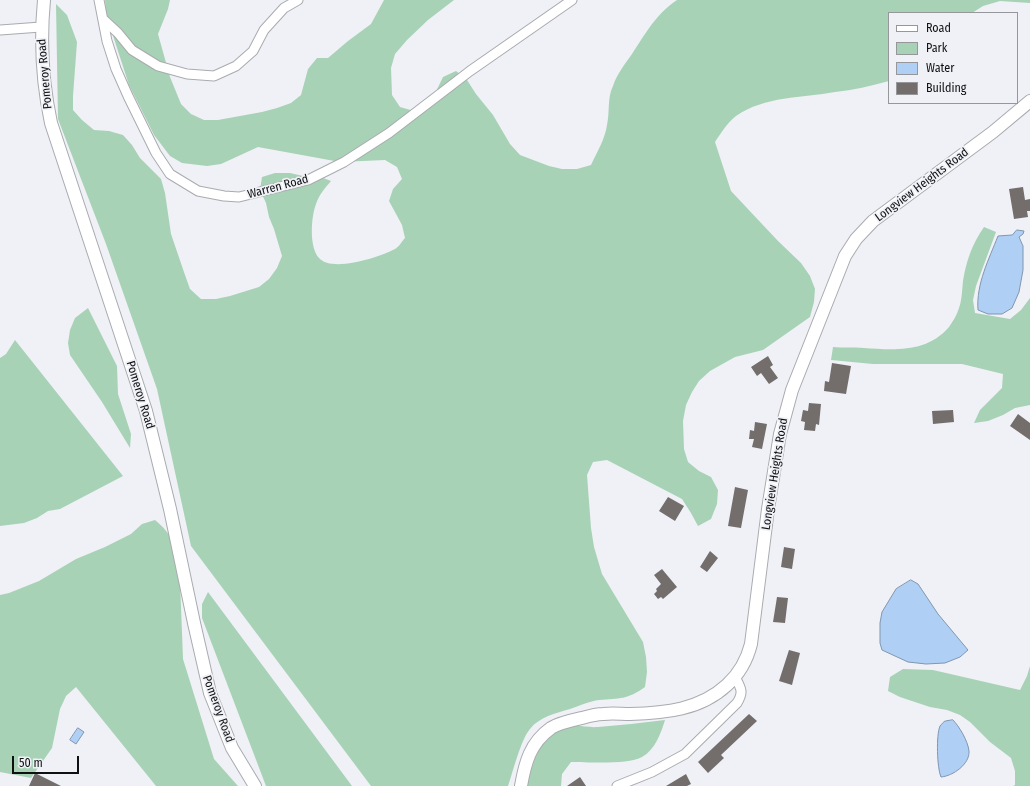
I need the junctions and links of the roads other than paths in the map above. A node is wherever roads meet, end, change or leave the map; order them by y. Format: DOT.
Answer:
graph roads {
  1 [pos="44,0"];
  2 [pos="99,0"];
  3 [pos="298,0"];
  4 [pos="572,0"];
  5 [pos="103,19"];
  6 [pos="41,27"];
  7 [pos="0,30"];
  8 [pos="1030,101"];
  9 [pos="735,677"];
  10 [pos="255,786"];
  11 [pos="521,786"];
  12 [pos="617,786"];
  1 -- 6 [label="street, Pomeroy Road"];
  2 -- 5 [label="street, Warren Road"];
  3 -- 5 [label="street"];
  4 -- 5 [label="street, Warren Road"];
  6 -- 7 [label="street"];
  6 -- 10 [label="street, Pomeroy Road"];
  8 -- 9 [label="street, Longview Heights Road"];
  9 -- 11 [label="street, Longview Heights Road"];
  9 -- 12 [label="street"];
}
